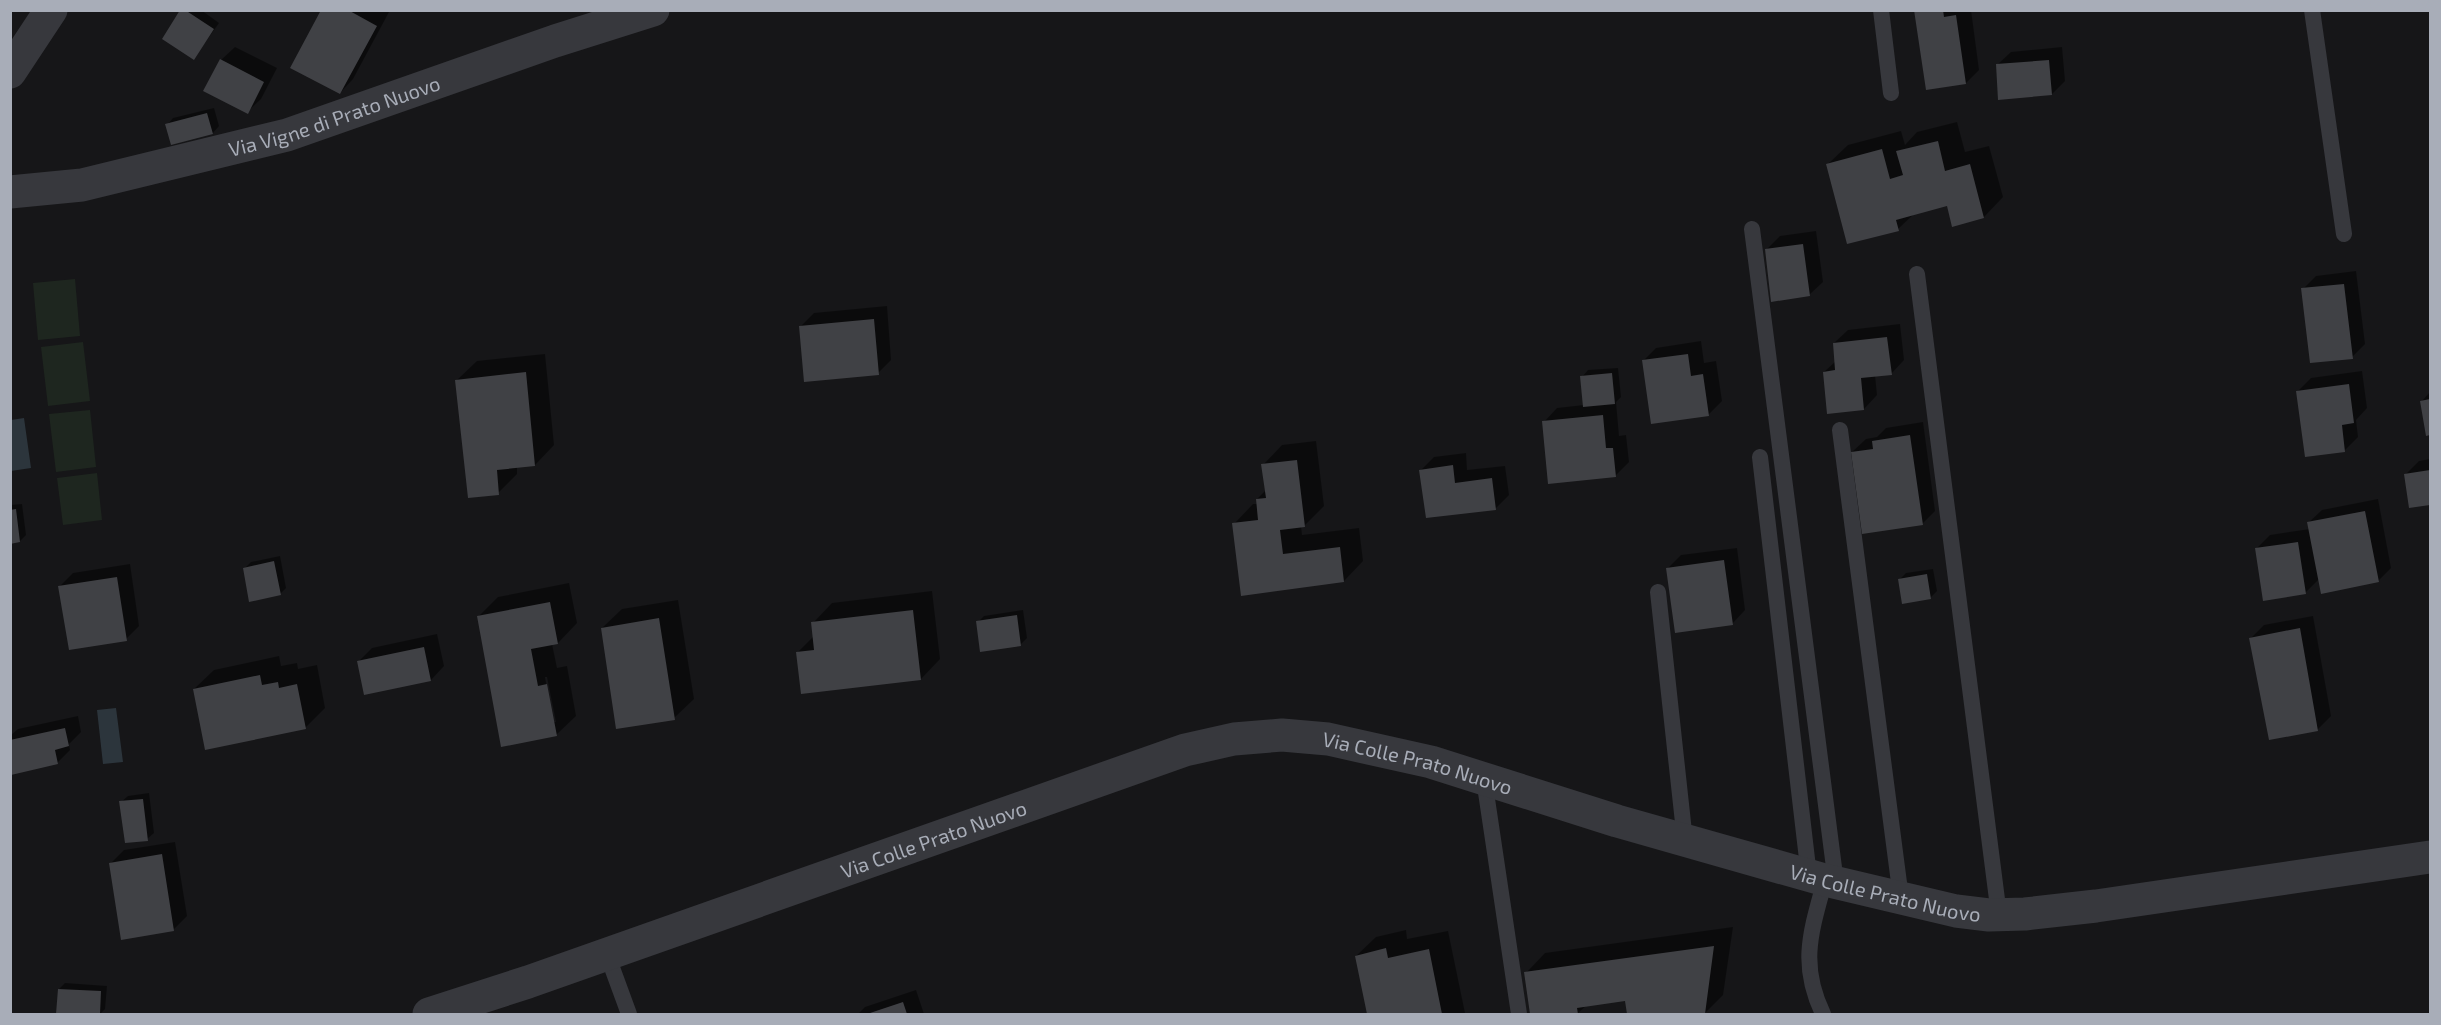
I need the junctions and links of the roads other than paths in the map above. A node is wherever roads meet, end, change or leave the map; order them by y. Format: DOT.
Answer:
graph roads {
  1 [pos="51,10"];
  2 [pos="653,10"];
  3 [pos="1881,10"];
  4 [pos="2312,10"];
  5 [pos="10,72"];
  6 [pos="1891,93"];
  7 [pos="10,192"];
  8 [pos="1752,229"];
  9 [pos="2343,234"];
  10 [pos="1917,274"];
  11 [pos="1840,430"];
  12 [pos="1760,457"];
  13 [pos="1658,592"];
  14 [pos="1484,779"];
  15 [pos="1685,841"];
  16 [pos="2430,857"];
  17 [pos="1823,880"];
  18 [pos="1901,898"];
  19 [pos="1999,915"];
  20 [pos="608,954"];
  21 [pos="429,1014"];
  22 [pos="629,1014"];
  23 [pos="1519,1014"];
  24 [pos="1823,1014"];
  1 -- 5 [label="street"];
  2 -- 7 [label="street, Via Vigne di Prato Nuovo"];
  3 -- 6 [label="lane"];
  4 -- 9 [label="lane"];
  8 -- 17 [label="lane"];
  10 -- 19 [label="lane"];
  11 -- 18 [label="lane"];
  12 -- 17 [label="lane"];
  13 -- 15 [label="lane"];
  14 -- 15 [label="street, Via Colle Prato Nuovo"];
  14 -- 20 [label="street, Via Colle Prato Nuovo"];
  14 -- 23 [label="lane"];
  15 -- 17 [label="street, Via Colle Prato Nuovo"];
  16 -- 19 [label="street, Via Colle Prato Nuovo"];
  17 -- 18 [label="street, Via Colle Prato Nuovo"];
  17 -- 24 [label="lane"];
  18 -- 19 [label="street, Via Colle Prato Nuovo"];
  20 -- 21 [label="street, Via Colle Prato Nuovo"];
  20 -- 22 [label="lane"];
}
